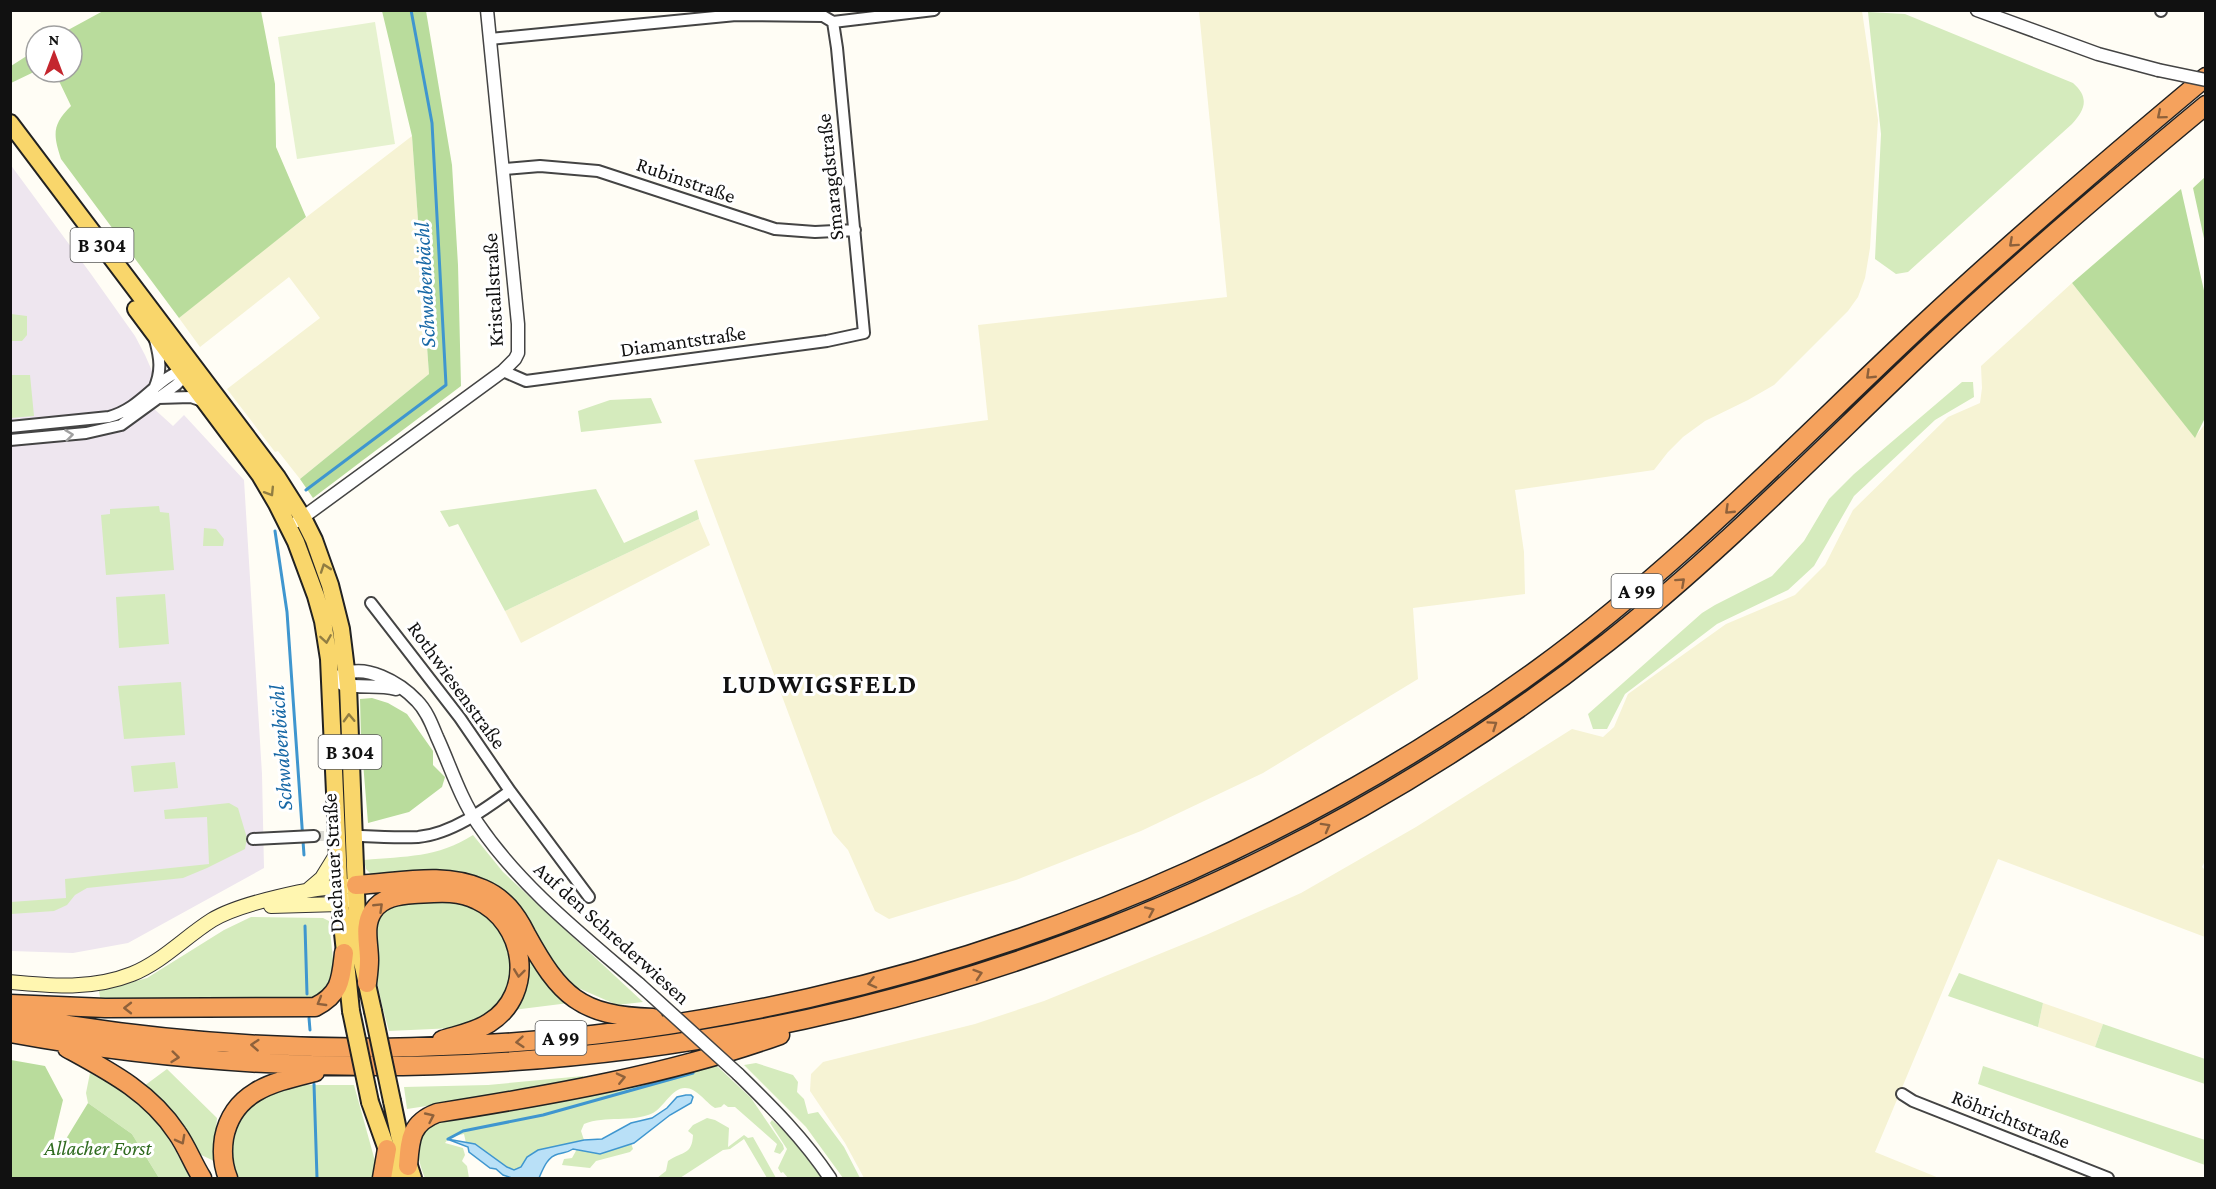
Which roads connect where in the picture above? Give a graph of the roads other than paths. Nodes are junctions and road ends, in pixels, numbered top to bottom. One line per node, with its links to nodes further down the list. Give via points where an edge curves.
1 (487, 10): 6 (street, Kristallstraße)
2 (934, 10): 5 (street)
3 (1977, 10): 7 (street, bridge, via 2098,54)
4 (736, 13): 5 (street, via 823,16); 6 (street)
5 (833, 22): 12 (street, Smaragdstraße)
6 (490, 39): 11 (street, Kristallstraße)
7 (2205, 79): 42 (highway, A 99, one-way to 42, via 1924,323 1670,564 1539,669 1421,747 1277,829 1099,910 897,977)
8 (2205, 105): 40 (highway, A 99, one-way to 8, via 1013,962 1185,896 1322,829 1490,727 1563,676 1673,589 1991,290)
9 (10, 123): 16 (main road, Dachauer Straße / B 304)
10 (10, 140): 14 (main road, Dachauer Straße / B 304)
11 (504, 169): 12 (street, Rubinstraße, via 540,166 598,171 775,229); 15 (street, Kristallstraße, via 519,344 515,359)
12 (855, 230): 13 (street, Smaragdstraße)
13 (865, 328): 15 (street, Diamantstraße, via 864,333 854,337 526,381)
14 (154, 333): 16 (main road, Dachauer Straße / B 304); 17 (street, via 160,361)
15 (503, 370): 21 (street, Kristallstraße)
16 (187, 371): 17 (street); 18 (main road, Dachauer Straße / B 304); 21 (main road, Dachauer Straße / B 304, via 277,477)
17 (156, 394): 18 (street); 19 (street, via 115,416); 20 (street, one-way to 17, via 121,425)
18 (205, 402): 21 (main road, Dachauer Straße / B 304, one-way to 21)
19 (11, 428)
20 (10, 440)
21 (296, 522): 23 (main road, Dachauer Straße / B 304, one-way to 21, via 330,585 317,548); 24 (main road, Dachauer Straße / B 304, one-way to 24, via 323,621)
22 (371, 603): 25 (street, Rothwiesenstraße, via 460,718)
23 (348, 679): 24 (street, Auf den Schrederwiesen); 26 (street, Auf den Schrederwiesen, via 403,690 417,700); 31 (main road, Dachauer Straße / B 304, one-way to 23)
24 (331, 681): 30 (main road, Dachauer Straße / B 304)
25 (510, 791): 26 (street); 33 (street, Rothwiesenstraße)
26 (473, 816): 28 (street, via 420,837); 53 (street, Auf den Schrederwiesen, bridge, via 521,877 782,1116)
27 (314, 836): 29 (street)
28 (361, 836)
29 (253, 839)
30 (338, 852): 31 (main road, Dachauer Straße / B 304); 32 (main road, via 322,878)
31 (351, 887): 32 (main road); 34 (main road, Dachauer Straße / B 304); 38 (main road, Dachauer Straße / B 304); 42 (highway, via 436,879 484,889 507,904 551,976 577,1001 617,1016)
32 (304, 892): 35 (main road)
33 (589, 897)
34 (340, 904): 35 (main road); 36 (main road, Dachauer Straße / B 304)
35 (245, 907): 37 (main road, via 214,919 147,966 119,978 78,986)
36 (344, 952): 39 (highway, one-way to 39, via 342,976 335,993 315,1007 105,1008); 48 (main road, Dachauer Straße / B 304, bridge, via 351,1011 370,1102)
37 (10, 982)
38 (367, 983): 45 (highway, one-way to 45, via 369,920 388,899 429,893 459,894 488,905 507,923 519,948 520,969 515,991 504,1010 478,1029); 49 (main road, Dachauer Straße / B 304, bridge)
39 (10, 1004)
40 (841, 1012): 46 (highway, A 99, via 727,1036 615,1053 468,1066); 49 (highway, one-way to 40, via 412,1137 426,1117 674,1066 741,1049)
41 (10, 1014): 45 (highway, A 99, one-way to 41, via 265,1046 185,1040)
42 (703, 1020): 45 (highway, A 99, one-way to 45, via 555,1039)
43 (10, 1034): 44 (highway, A 99)
44 (55, 1041): 46 (highway, A 99, one-way to 46, via 216,1061); 50 (highway, one-way to 50, via 123,1079 162,1112 179,1134)
45 (418, 1047)
46 (332, 1067): 51 (highway, via 255,1091 235,1109 222,1149)
47 (1902, 1094): 54 (street, Röhrichtstraße)
48 (387, 1149): 49 (main road, Dachauer Straße / B 304); 52 (highway)
49 (406, 1174)
50 (202, 1179)
51 (228, 1179)
52 (382, 1179)
53 (830, 1179)
54 (2108, 1179)

